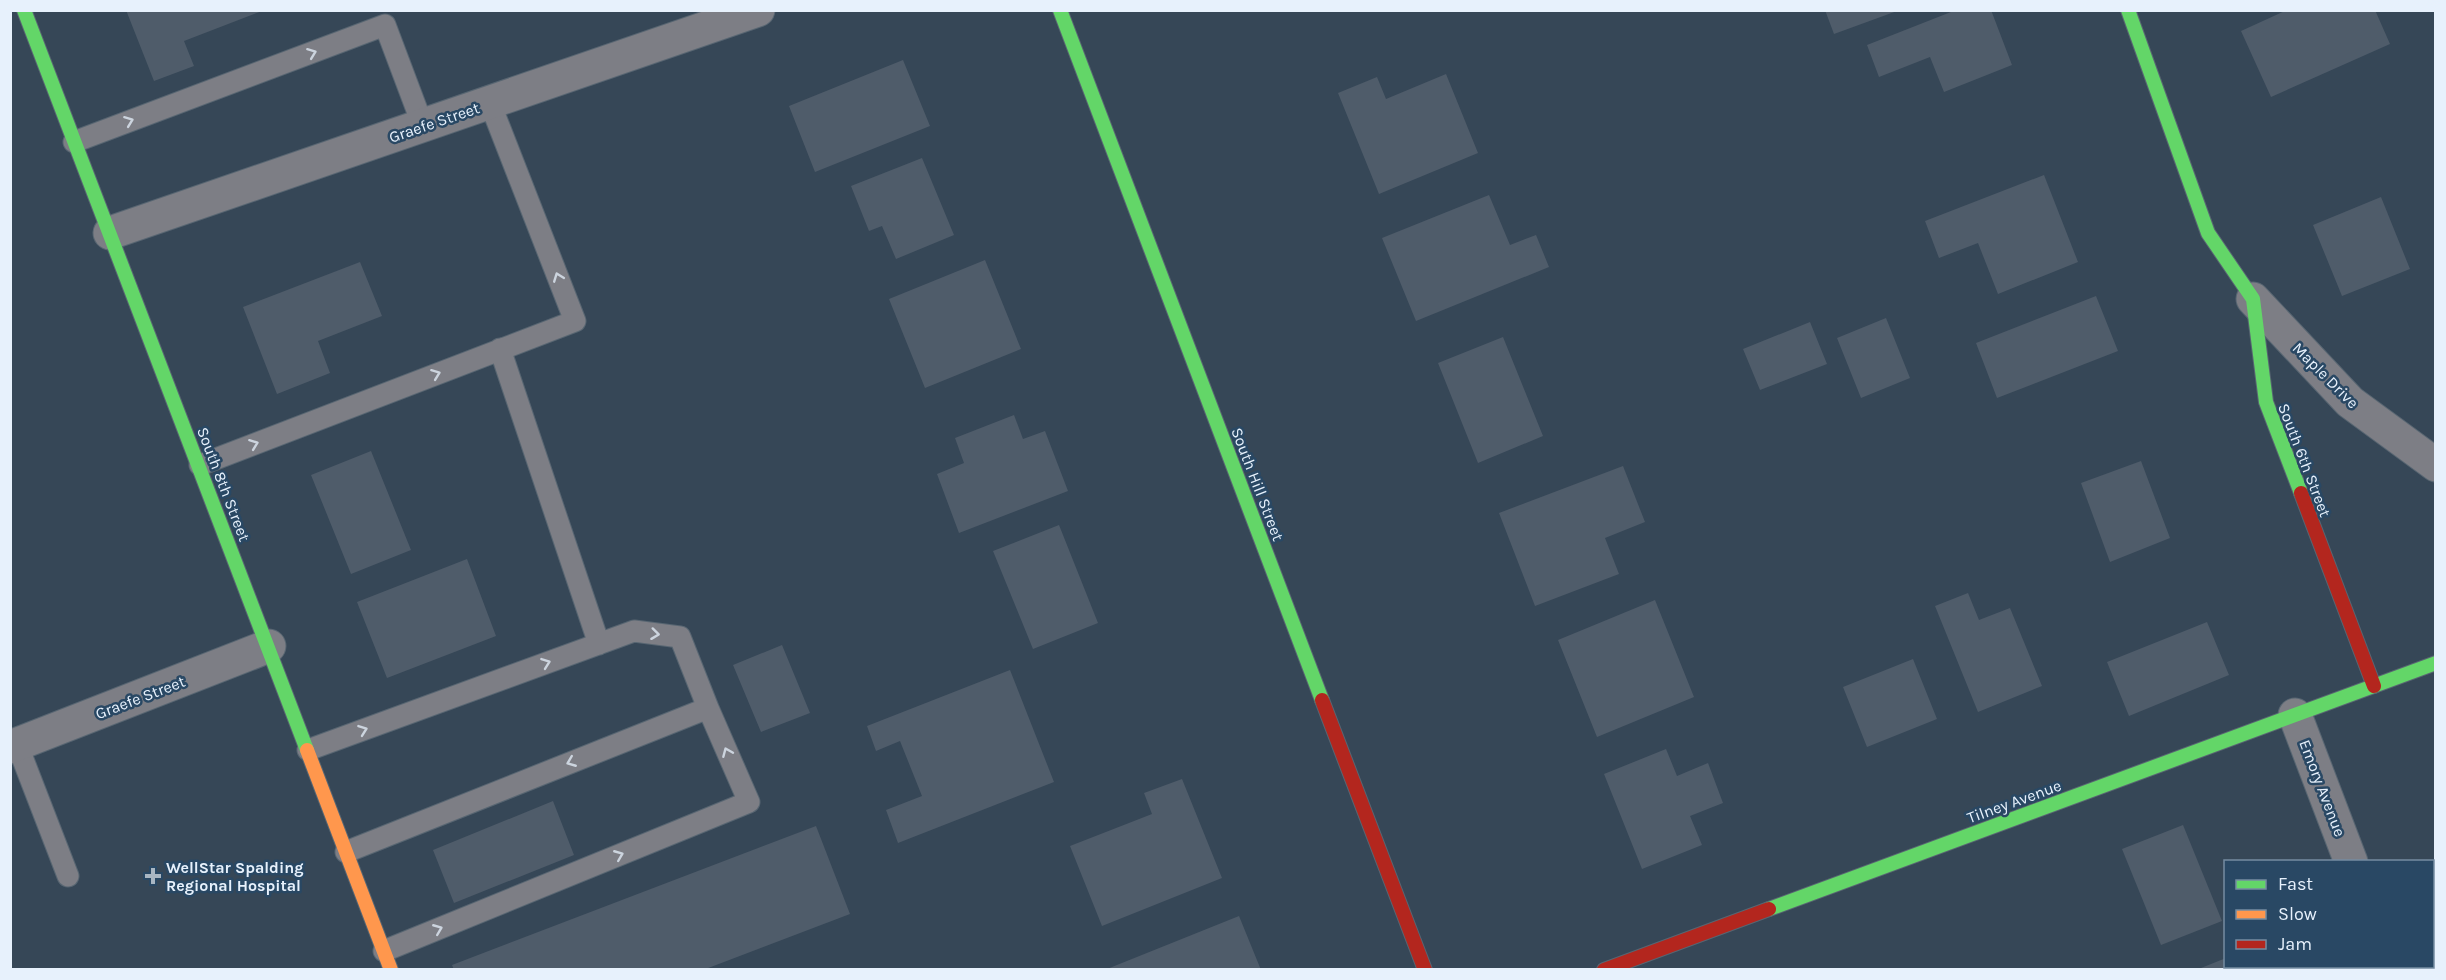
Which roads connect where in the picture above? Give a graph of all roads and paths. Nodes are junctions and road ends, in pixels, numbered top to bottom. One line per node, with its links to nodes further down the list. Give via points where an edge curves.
1 (24, 10): 7 (street, South 8th Street)
2 (758, 10): 5 (street, Graefe Street)
3 (1060, 10): 25 (street, South Hill Street)
4 (2128, 10): 9 (street, South 6th Street, via 2208,232)
5 (490, 103): 6 (street, Graefe Street); 10 (lane, one-way to 5, via 575,321)
6 (423, 126): 7 (lane, one-way to 6, via 385,26); 8 (street, Graefe Street)
7 (74, 142): 8 (street, South 8th Street)
8 (110, 233): 11 (street, South 8th Street)
9 (2253, 299): 12 (street, Maple Drive, via 2350,402); 16 (street, South 6th Street, via 2266,402)
10 (500, 349): 11 (lane, one-way to 10); 13 (lane)
11 (200, 465): 14 (street, South 8th Street)
12 (2436, 465)
13 (599, 644): 17 (lane, one-way to 17, via 634,631 680,637); 20 (lane, one-way to 13)
14 (269, 646): 19 (street, Graefe Street); 20 (street, South 8th Street)
15 (2436, 663): 16 (street, Tilney Avenue)
16 (2374, 686): 18 (street, Tilney Avenue)
17 (708, 708): 21 (lane, one-way to 21); 24 (lane, one-way to 17, via 749,802)
18 (2295, 715): 22 (street, Emory Avenue); 26 (street, Tilney Avenue)
19 (14, 746): 23 (lane)
20 (308, 750): 21 (street, South 8th Street)
21 (346, 852): 24 (street, South 8th Street)
22 (2351, 860)
23 (68, 876)
24 (387, 960)
25 (1425, 969)
26 (1604, 969)

